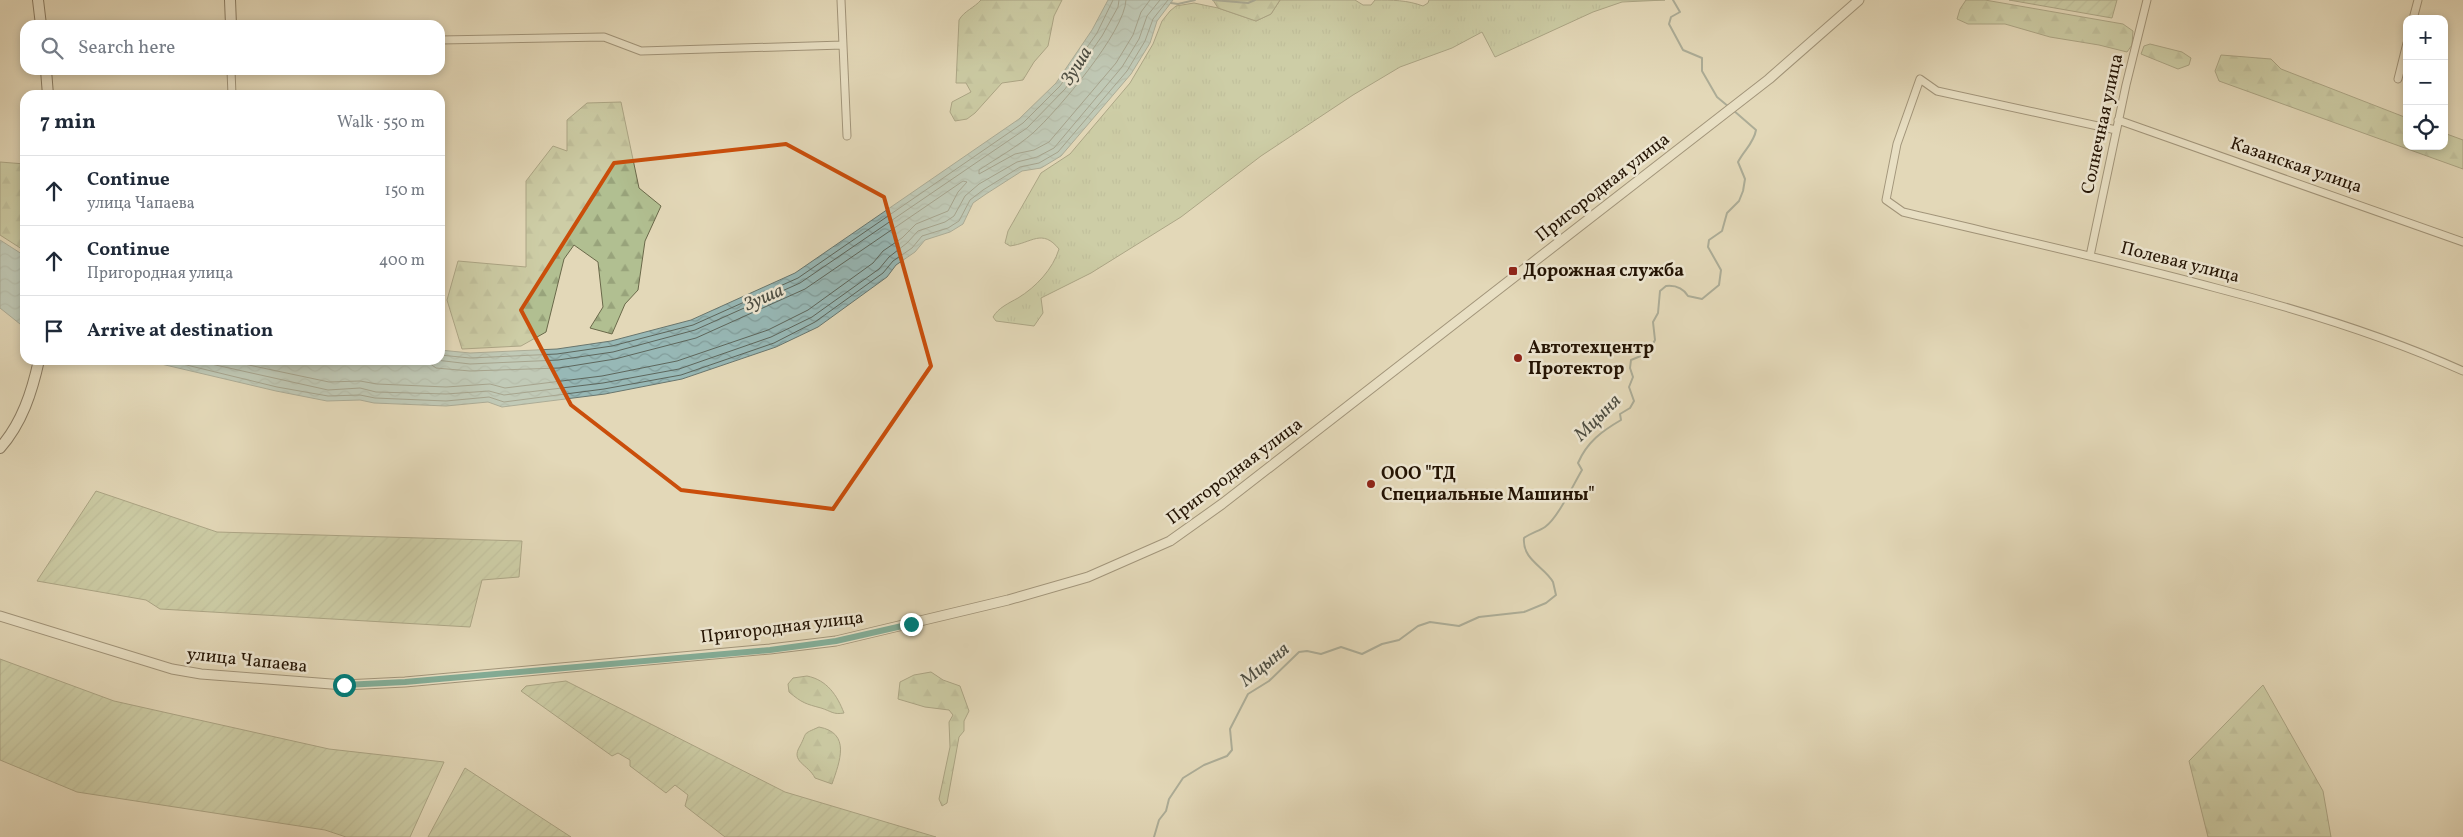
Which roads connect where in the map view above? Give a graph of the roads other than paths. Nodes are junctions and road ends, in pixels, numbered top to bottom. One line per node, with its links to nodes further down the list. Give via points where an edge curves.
1 (38, 0): 8 (main road)
2 (230, 0): 9 (main road)
3 (842, 0): 11 (street)
4 (1858, 0): 27 (street, Пригородная улица, via 1802,52 1724,114 1170,541 1088,577 1008,600 836,641 770,650)
5 (2147, 0): 18 (street, Солнечная улица)
6 (2418, 0): 7 (street)
7 (2414, 15)
8 (40, 20)
9 (231, 20)
10 (445, 40): 11 (street, via 604,37 641,51)
11 (844, 45): 20 (street)
12 (2403, 59): 15 (street)
13 (46, 75): 16 (main road)
14 (231, 75): 17 (street)
15 (2398, 79)
16 (48, 90)
17 (232, 90)
18 (2118, 120): 19 (street, Солнечная улица); 21 (street, Казанская улица)
19 (2116, 130): 22 (street, Солнечная улица); 22 (street, Полевая улица, via 1938,91 1920,79 1897,144 1886,200 1903,212)
20 (847, 136)
21 (2463, 242)
22 (2090, 256): 24 (street, Полевая улица, via 2301,310 2368,332)
23 (38, 365): 25 (main road, via 17,425)
24 (2463, 371)
25 (0, 448)
26 (0, 616): 27 (street, улица Чапаева, via 172,669 201,674 344,685)
27 (499, 673)

